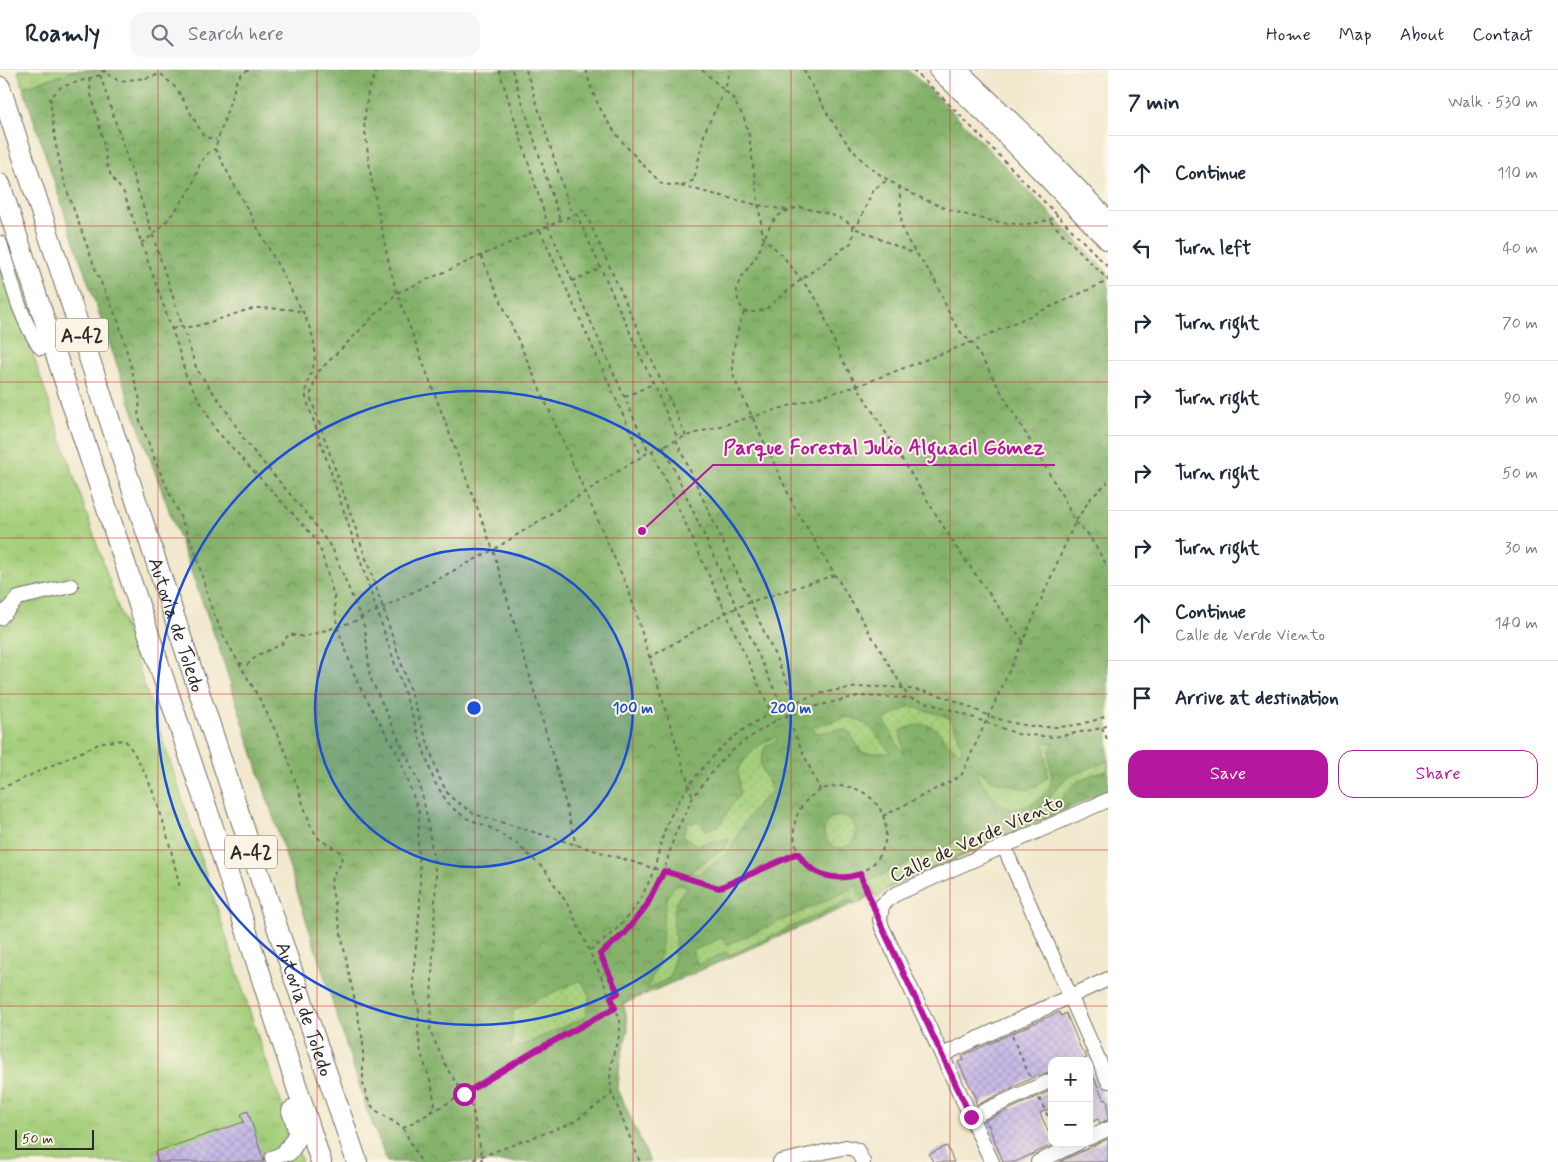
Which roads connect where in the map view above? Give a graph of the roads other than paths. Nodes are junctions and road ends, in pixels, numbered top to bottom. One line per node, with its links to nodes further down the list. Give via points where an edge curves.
1 (938, 70): 8 (main road, via 987,116)
2 (958, 70): 5 (main road)
3 (0, 87): 31 (highway, Autovía de Toledo / A-42)
4 (0, 184): 12 (highway, Autovía de Toledo / A-42)
5 (1108, 220)
6 (0, 227): 11 (highway)
7 (0, 244): 10 (street)
8 (1107, 248)
9 (0, 272): 10 (street, via 7,275)
10 (13, 284): 11 (street, via 32,336)
11 (41, 348): 12 (highway, via 55,389)
12 (80, 428): 17 (highway, Autovía de Toledo / A-42)
13 (71, 586): 14 (street, via 18,598)
14 (0, 618)
15 (1108, 800): 16 (street, Calle de Verde Viento)
16 (1004, 847): 19 (street); 20 (street, Calle de Verde Viento, via 894,896 882,905 880,920)
17 (249, 940): 29 (highway, via 251,985 298,1128 298,1138 280,1154 302,1153); 30 (highway, Autovía de Toledo / A-42)
18 (1108, 979): 19 (street)
19 (1070, 996): 20 (street); 21 (street)
20 (942, 1055): 24 (street)
21 (1094, 1060): 22 (street)
22 (1108, 1080)
23 (1048, 1082): 24 (street)
24 (971, 1117): 33 (street)
25 (1108, 1129): 26 (street)
26 (1093, 1136)
27 (1070, 1147): 34 (street)
28 (860, 1161): 32 (street, via 857,1150 846,1147)
29 (310, 1162)
30 (321, 1162)
31 (357, 1162)
32 (780, 1162)
33 (992, 1162)
34 (1038, 1162)

